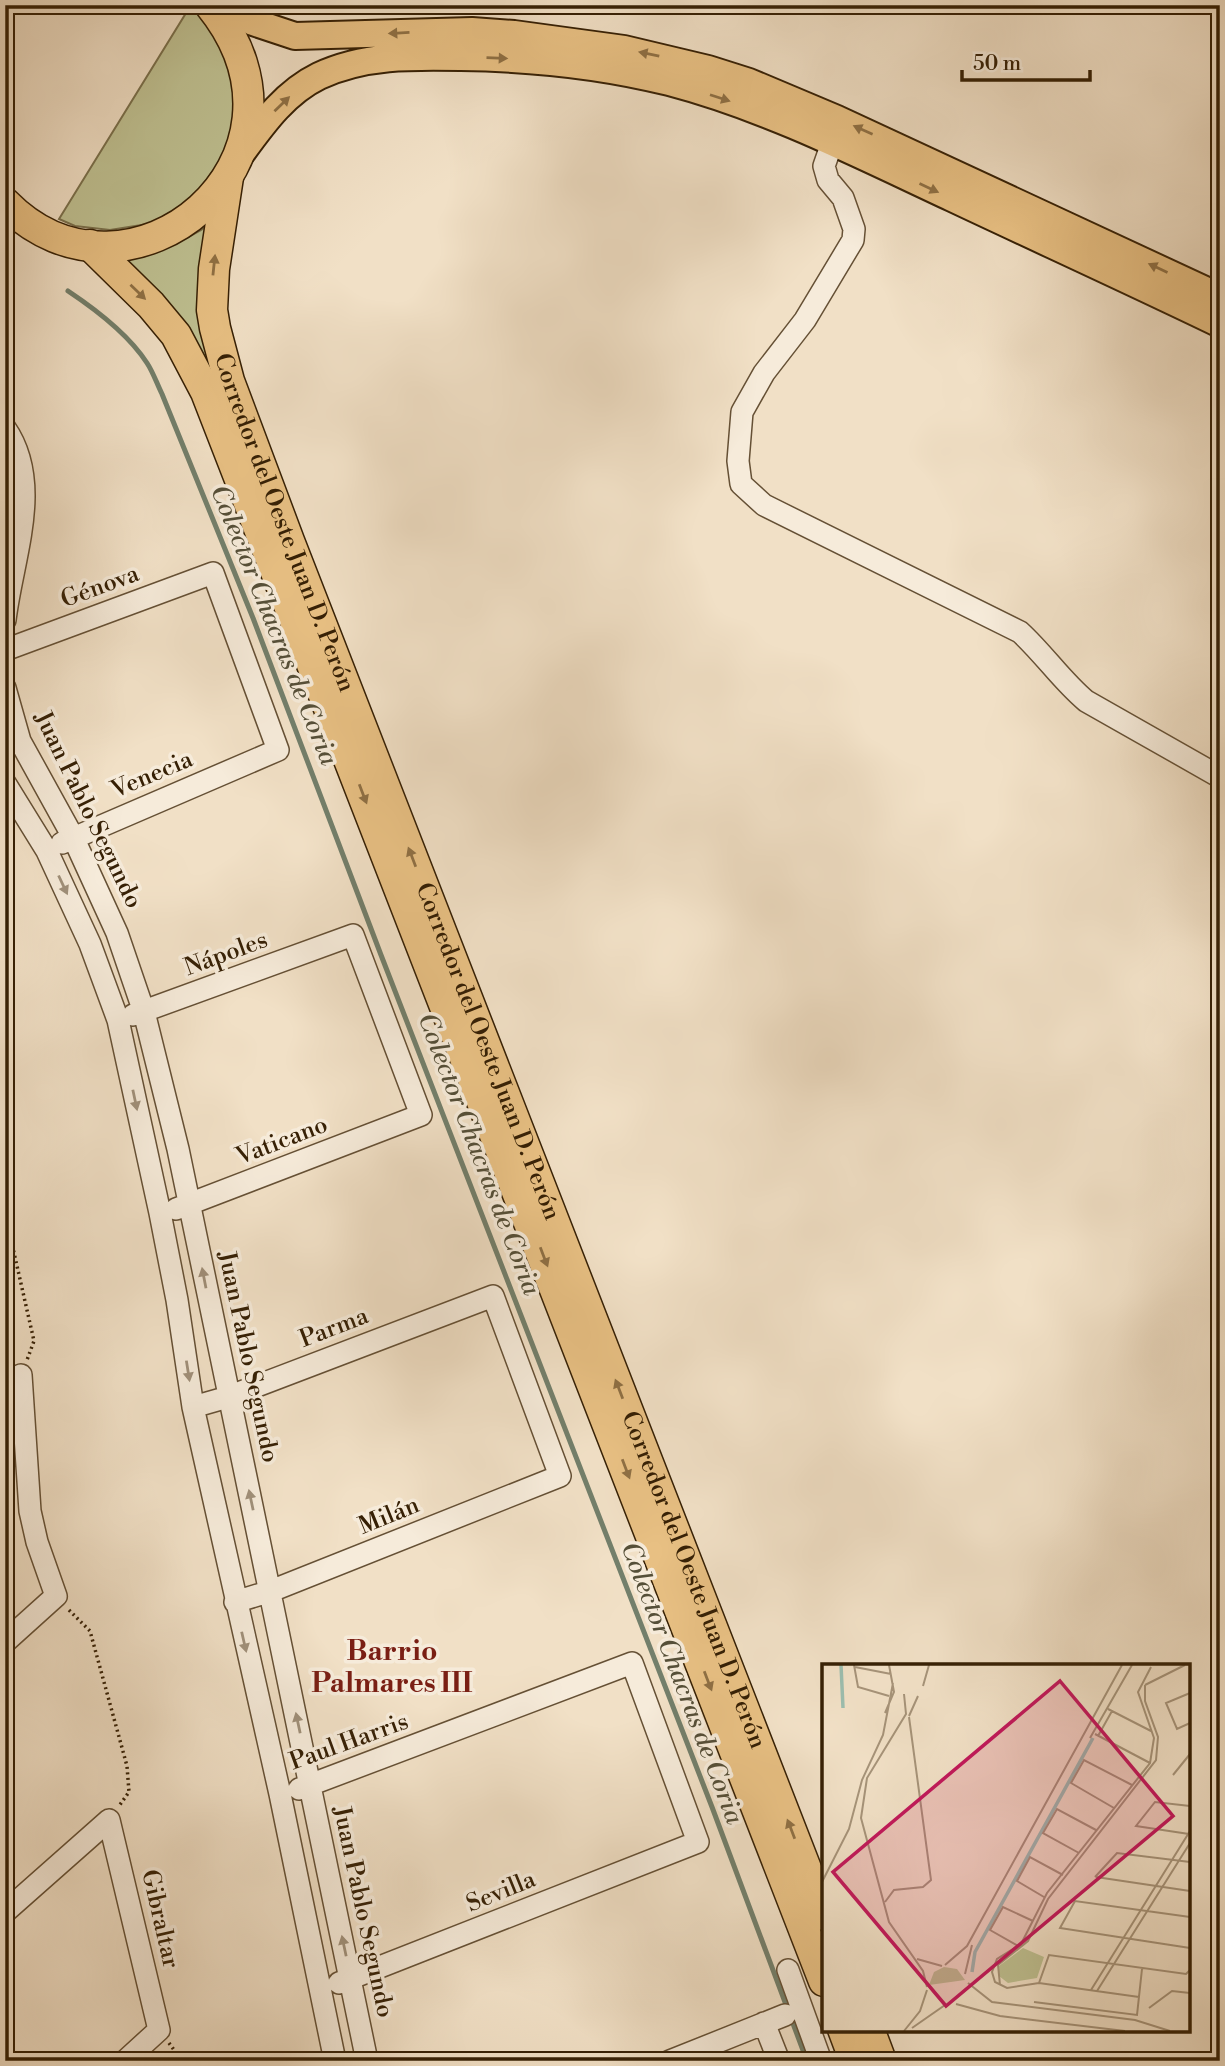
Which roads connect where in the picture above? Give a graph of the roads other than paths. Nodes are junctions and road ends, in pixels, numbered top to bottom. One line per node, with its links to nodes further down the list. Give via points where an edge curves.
1 (211, 5): 4 (highway, Corredor del Oeste Juan D. Perón, via 237,45 248,81 248,119)
2 (221, 5): 8 (main road, one-way to 2, via 838,118 708,69 624,49 514,34 295,36)
3 (832, 142): 4 (main road, one-way to 3, via 269,116 316,77 362,61 407,57 499,58 613,70 719,97); 9 (main road, one-way to 9); 15 (street, via 824,166 828,180 843,198 854,229 853,240 742,412 741,484 764,505 1020,632 1086,701)
4 (233, 167): 7 (highway, via 202,209 169,231 130,244); 34 (highway, Corredor del Oeste Juan D. Perón, one-way to 4, via 229,381 212,310 217,243)
5 (5, 203): 6 (highway)
6 (17, 222): 7 (highway)
7 (89, 245): 37 (highway, Corredor del Oeste Juan D. Perón, one-way to 37, via 176,335 206,393)
8 (1220, 298)
9 (1220, 324)
10 (5, 428): 11 (street, via 17,452 23,483 22,530)
11 (5, 620)
12 (5, 650): 14 (street, Génova, via 213,573)
13 (5, 688): 17 (street, Juan Pablo Segundo, via 20,741)
14 (278, 750): 17 (street, Venecia)
15 (1220, 777)
16 (5, 783): 18 (street)
17 (73, 837): 18 (street, Venecia); 19 (street, Juan Pablo Segundo, via 117,933)
18 (47, 851): 20 (street, one-way to 20, via 90,944)
19 (144, 1012): 20 (street, Nápoles); 21 (street, Nápoles, via 353,935); 22 (street, Juan Pablo Segundo)
20 (118, 1020): 23 (street, one-way to 23)
21 (421, 1115): 22 (street, Vaticano)
22 (190, 1205): 23 (street, Vaticano); 25 (street, Juan Pablo Segundo, one-way to 22)
23 (160, 1213): 26 (street, one-way to 26)
24 (13, 1379): 30 (street, via 30,1511 56,1596)
25 (228, 1396): 26 (street, Parma); 27 (street, Parma, via 493,1296); 28 (street, Juan Pablo Segundo, one-way to 25)
26 (193, 1407): 29 (street)
27 (560, 1476): 28 (street, Milán)
28 (271, 1591): 29 (street, Milán); 31 (street, Juan Pablo Segundo, one-way to 28)
29 (235, 1602): 32 (street, one-way to 32)
30 (5, 1642)
31 (311, 1786): 32 (street, Paul Harris); 33 (street, Paul Harris, via 632,1663); 38 (street, Juan Pablo Segundo, one-way to 31)
32 (280, 1794): 39 (street)
33 (698, 1842): 38 (street, Sevilla)
34 (822, 1910)
35 (5, 1912): 44 (street, Gibraltar, via 109,1820 159,2030)
36 (788, 1970): 49 (street)
37 (822, 1975)
38 (351, 1980): 39 (street, Sevilla); 46 (street, Juan Pablo Segundo)
39 (321, 1987): 45 (street)
40 (785, 2015): 41 (street)
41 (764, 2024): 47 (street); 48 (street)
42 (844, 2031): 50 (highway)
43 (870, 2031): 51 (highway)
44 (125, 2061)
45 (335, 2061)
46 (367, 2061)
47 (670, 2061)
48 (779, 2061)
49 (821, 2061)
50 (855, 2061)
51 (881, 2061)

